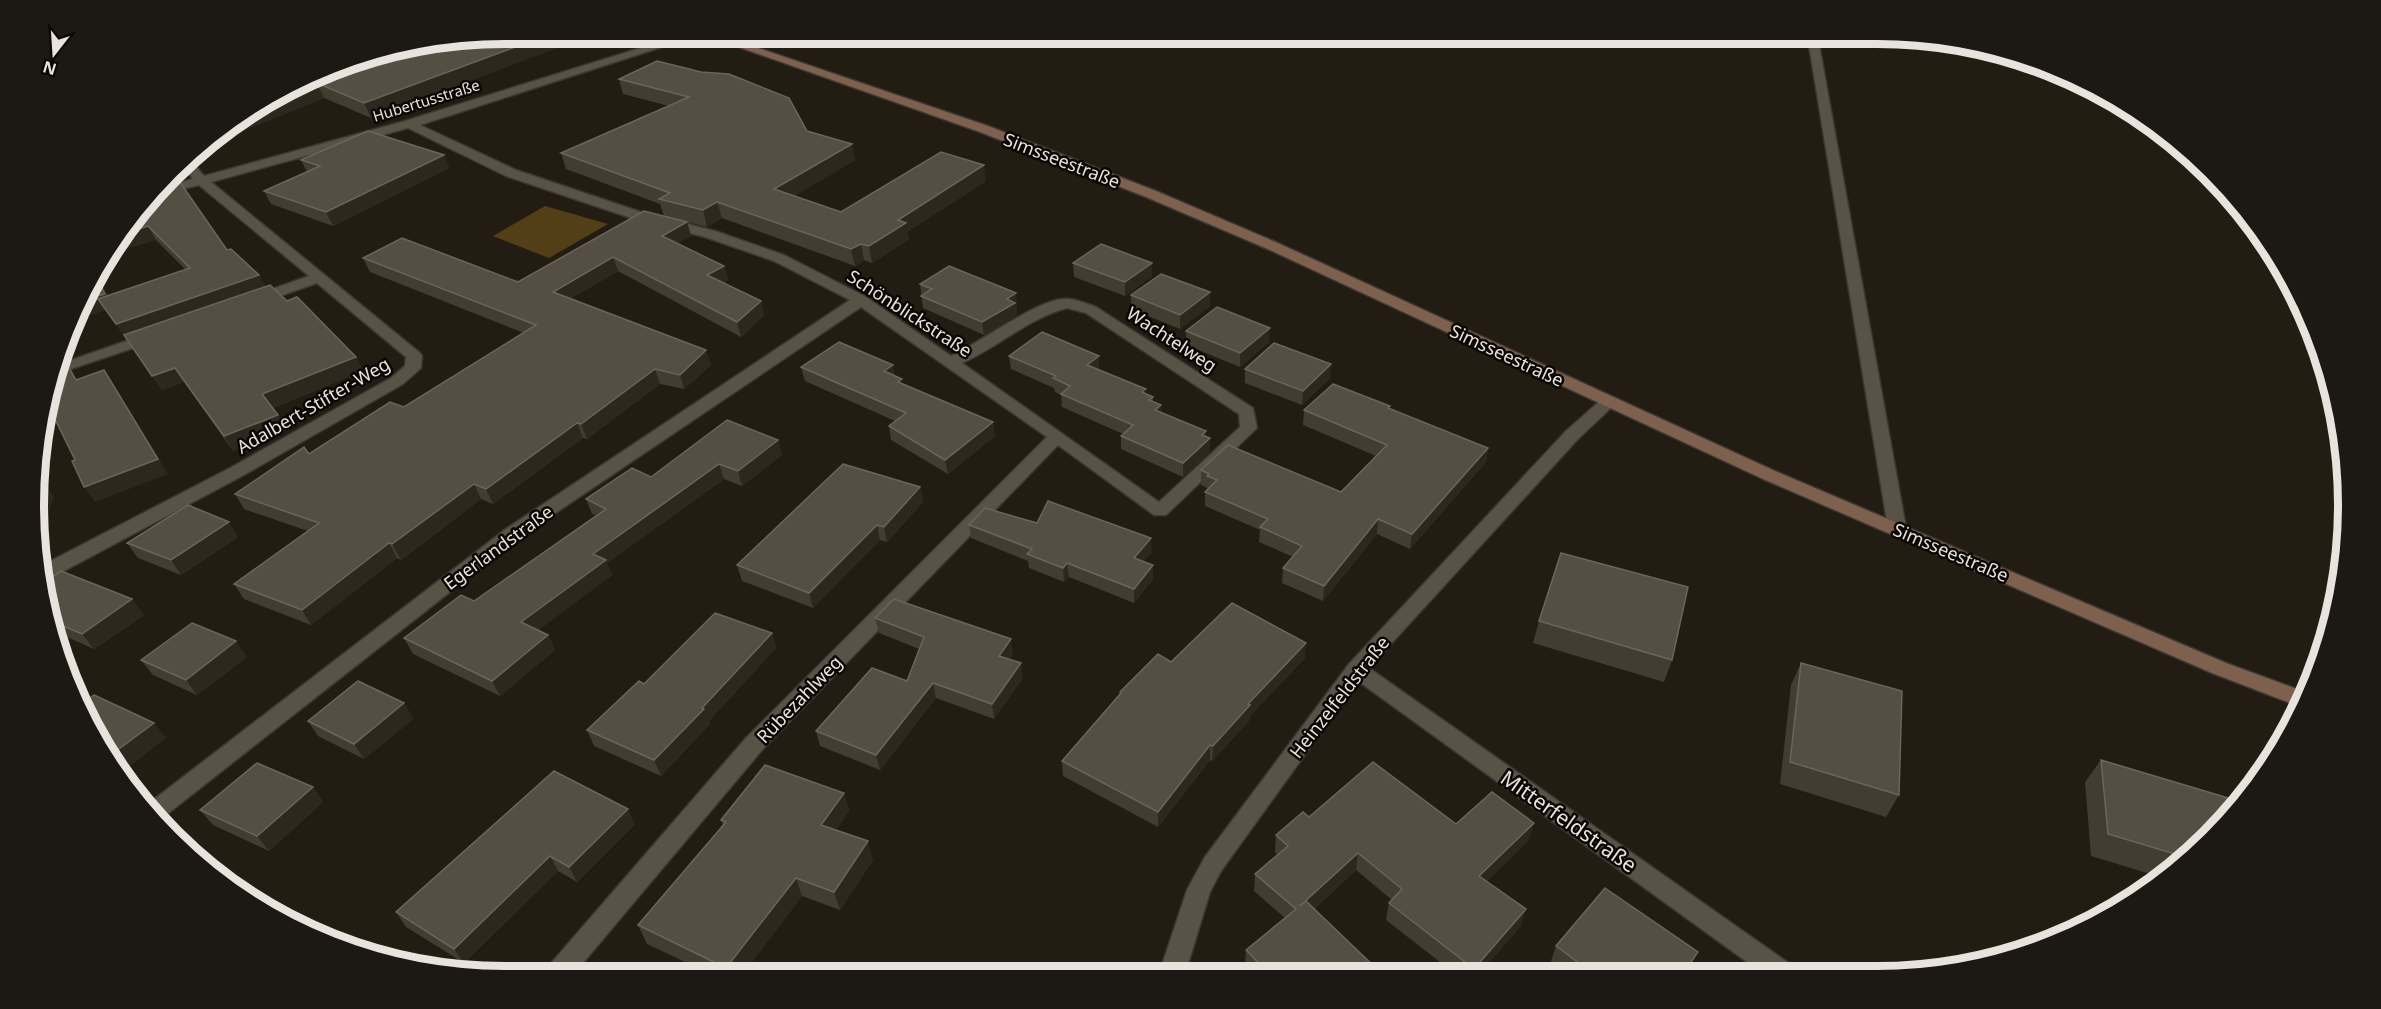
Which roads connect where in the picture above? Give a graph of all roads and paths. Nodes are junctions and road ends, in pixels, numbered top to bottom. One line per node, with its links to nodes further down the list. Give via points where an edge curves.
1 (667, 44): 4 (street, Hubertusstraße)
2 (734, 44): 14 (main road, Simsseestraße, via 984,129 1151,194)
3 (1814, 44): 17 (street)
4 (410, 124): 6 (street, Hubertusstraße); 9 (street, Schönblickstraße, via 511,173 779,258)
5 (191, 168): 6 (street, Adalbert-Stifter-Weg)
6 (201, 180): 7 (street, Hubertusstraße); 8 (street, Adalbert-Stifter-Weg)
7 (169, 189)
8 (318, 278): 10 (street); 18 (street, Adalbert-Stifter-Weg, via 414,356 413,368 236,472)
9 (861, 300): 12 (street, Schönblickstraße); 21 (street, Egerlandstraße, via 513,533)
10 (239, 306)
11 (171, 330): 13 (street)
12 (950, 362): 15 (street, Schönblickstraße); 16 (street, Wachtelweg, via 1042,310 1067,303 1090,310 1247,412 1249,428)
13 (64, 368)
14 (1608, 402): 17 (main road, Simsseestraße); 19 (street, Heinzelfeldstraße, via 1564,444)
15 (1057, 436): 16 (street, Schönblickstraße); 22 (street, Rübezahlweg, via 754,744)
16 (1160, 511)
17 (1896, 528): 20 (main road, Simsseestraße, via 2219,668)
18 (48, 571)
19 (1356, 669): 23 (street, Heinzelfeldstraße, via 1213,864 1198,890); 24 (street, Mitterfeldstraße)
20 (2295, 696)
21 (158, 808)
22 (565, 966)
23 (1174, 966)
24 (1773, 966)

